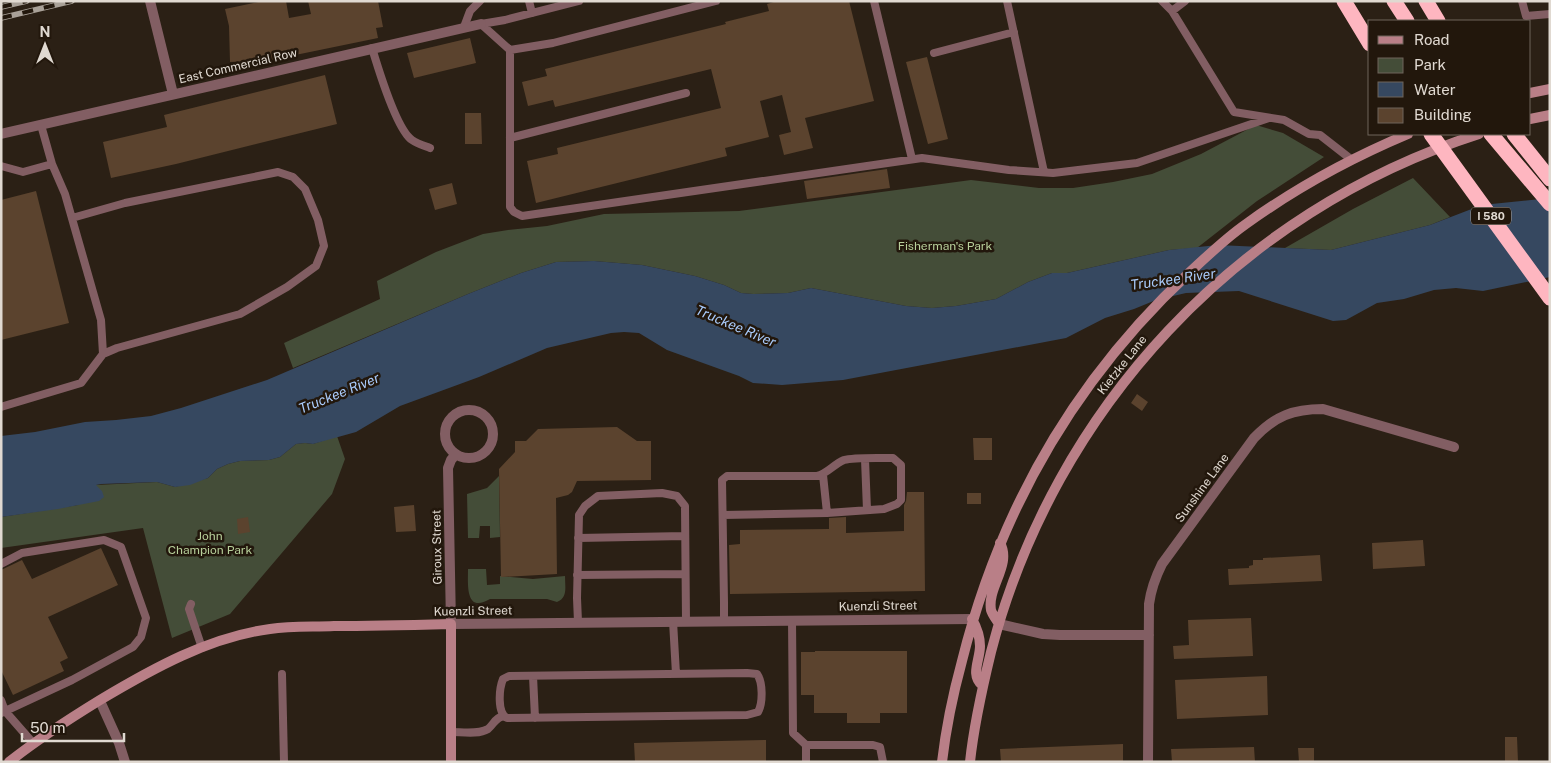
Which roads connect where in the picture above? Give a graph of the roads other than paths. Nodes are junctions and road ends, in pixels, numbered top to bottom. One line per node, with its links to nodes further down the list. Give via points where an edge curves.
1 (150, 1): 29 (street)
2 (480, 1): 20 (lane, via 470,11)
3 (529, 1): 15 (lane)
4 (579, 1): 15 (lane)
5 (716, 1): 24 (lane, via 553,43)
6 (874, 1): 42 (lane)
7 (1007, 1): 21 (lane)
8 (1162, 1): 14 (lane)
9 (1186, 1): 14 (lane)
10 (1344, 1): 22 (highway)
11 (1394, 1): 17 (highway)
12 (1426, 1): 18 (highway)
13 (1522, 1): 16 (lane, via 1526,16)
14 (1172, 12): 31 (lane, via 1234,112)
15 (532, 13): 19 (lane)
16 (1550, 14)
17 (1406, 20)
18 (1437, 20)
19 (481, 24): 20 (street, East Commercial Row); 24 (lane)
20 (464, 28): 23 (street, East Commercial Row)
21 (1014, 32): 25 (lane); 46 (lane)
22 (1368, 41)
23 (372, 48): 29 (street, East Commercial Row); 41 (lane, via 402,126 411,140)
24 (510, 50): 40 (lane)
25 (934, 54)
26 (1550, 89): 28 (main road)
27 (686, 93): 40 (lane)
28 (1531, 93)
29 (172, 94): 33 (street, East Commercial Row)
30 (1550, 115): 32 (main road)
31 (1269, 118): 43 (lane, via 1284,120 1309,134 1320,135); 46 (lane, via 1138,163)
32 (1531, 119)
33 (41, 125): 34 (street, East Commercial Row); 44 (lane)
34 (1, 134)
35 (1406, 135): 43 (main road, Kietzke Lane)
36 (1432, 135): 50 (highway, I 580, bridge)
37 (1476, 135): 74 (main road, Kietzke Lane, via 1438,147 1375,177 1287,228 1200,298 1154,345 1070,460 1035,527 1014,576)
38 (1493, 135): 48 (highway)
39 (1515, 135): 47 (highway)
40 (510, 138): 42 (lane, via 510,207 522,216)
41 (430, 148)
42 (912, 159): 46 (lane)
43 (1352, 160): 62 (main road, Kietzke Lane, via 1286,197 1245,225 1151,309 1075,405 1048,446 1013,511)
44 (52, 164): 45 (lane, via 23,172); 49 (lane)
45 (1, 166)
46 (1044, 172)
47 (1550, 179)
48 (1550, 204)
49 (72, 218): 51 (lane, via 101,320); 51 (lane, via 125,203 278,172 294,177 305,189 318,220 324,246 316,266 240,314)
50 (1550, 298)
51 (103, 354): 52 (lane, via 81,383)
52 (1, 407)
53 (1454, 447): 75 (street, Sunshine Lane, via 1323,409 1292,412 1278,418 1254,438 1162,564 1150,590)
54 (456, 454): 54 (street, via 467,458 480,456 489,448 494,437 487,418 469,410 452,418 446,428 446,438); 73 (street, Giroux Street, via 448,468)
55 (865, 459): 56 (lane, via 846,459); 57 (lane); 57 (lane, via 893,458 901,465 902,500 884,509)
56 (823, 475): 58 (lane); 59 (lane, via 728,476 722,480)
57 (867, 510): 58 (lane)
58 (827, 513): 59 (lane)
59 (723, 515): 71 (lane)
60 (685, 536): 61 (lane); 61 (lane, via 684,506 677,496 662,493 598,496 579,515); 64 (lane)
61 (578, 538): 65 (lane)
62 (1000, 543): 67 (main road, Kietzke Lane); 74 (main road, via 1003,560 991,596 991,611)
63 (1, 564): 83 (lane, via 22,554 104,540 121,547 146,618 141,637 133,647)
64 (685, 574): 65 (lane); 70 (lane)
65 (577, 575): 72 (lane)
66 (191, 604): 76 (lane, via 189,609)
67 (972, 618): 68 (street, Kuenzli Street); 80 (main road, via 980,648 975,674); 95 (main road, Kietzke Lane)
68 (792, 620): 71 (street, Kuenzli Street); 88 (lane, via 793,733)
69 (673, 621): 70 (street, Kuenzli Street); 72 (street, Kuenzli Street); 78 (lane)
70 (686, 621): 71 (street, Kuenzli Street)
71 (724, 621)
72 (578, 622): 73 (street, Kuenzli Street)
73 (451, 624): 76 (main road, Kuenzli Street, via 271,629 228,638); 86 (main road, Giroux Street)
74 (999, 624): 75 (street, via 1060,636); 80 (main road, Kietzke Lane)
75 (1149, 634): 97 (street, Sunshine Lane)
76 (202, 648): 82 (main road, Kuenzli Street, via 133,680)
77 (282, 674): 91 (lane)
78 (676, 674): 79 (lane); 85 (lane, via 757,674 761,679 760,708 758,712 747,715)
79 (533, 676): 84 (lane, via 503,679 500,685); 85 (lane)
80 (982, 685): 96 (main road, Kietzke Lane)
81 (1, 700): 83 (lane)
82 (100, 700): 87 (main road, Kuenzli Street); 90 (street)
83 (3, 712): 87 (lane)
84 (503, 716): 85 (lane); 86 (lane, via 479,732)
85 (535, 718)
86 (451, 732): 92 (main road, Giroux Street)
87 (33, 743): 89 (main road, Kuenzli Street)
88 (806, 745): 93 (lane); 94 (lane, via 880,747)
89 (10, 762)
90 (125, 762)
91 (284, 762)
92 (451, 762)
93 (806, 762)
94 (883, 762)
95 (942, 762)
96 (970, 762)
97 (1148, 762)

